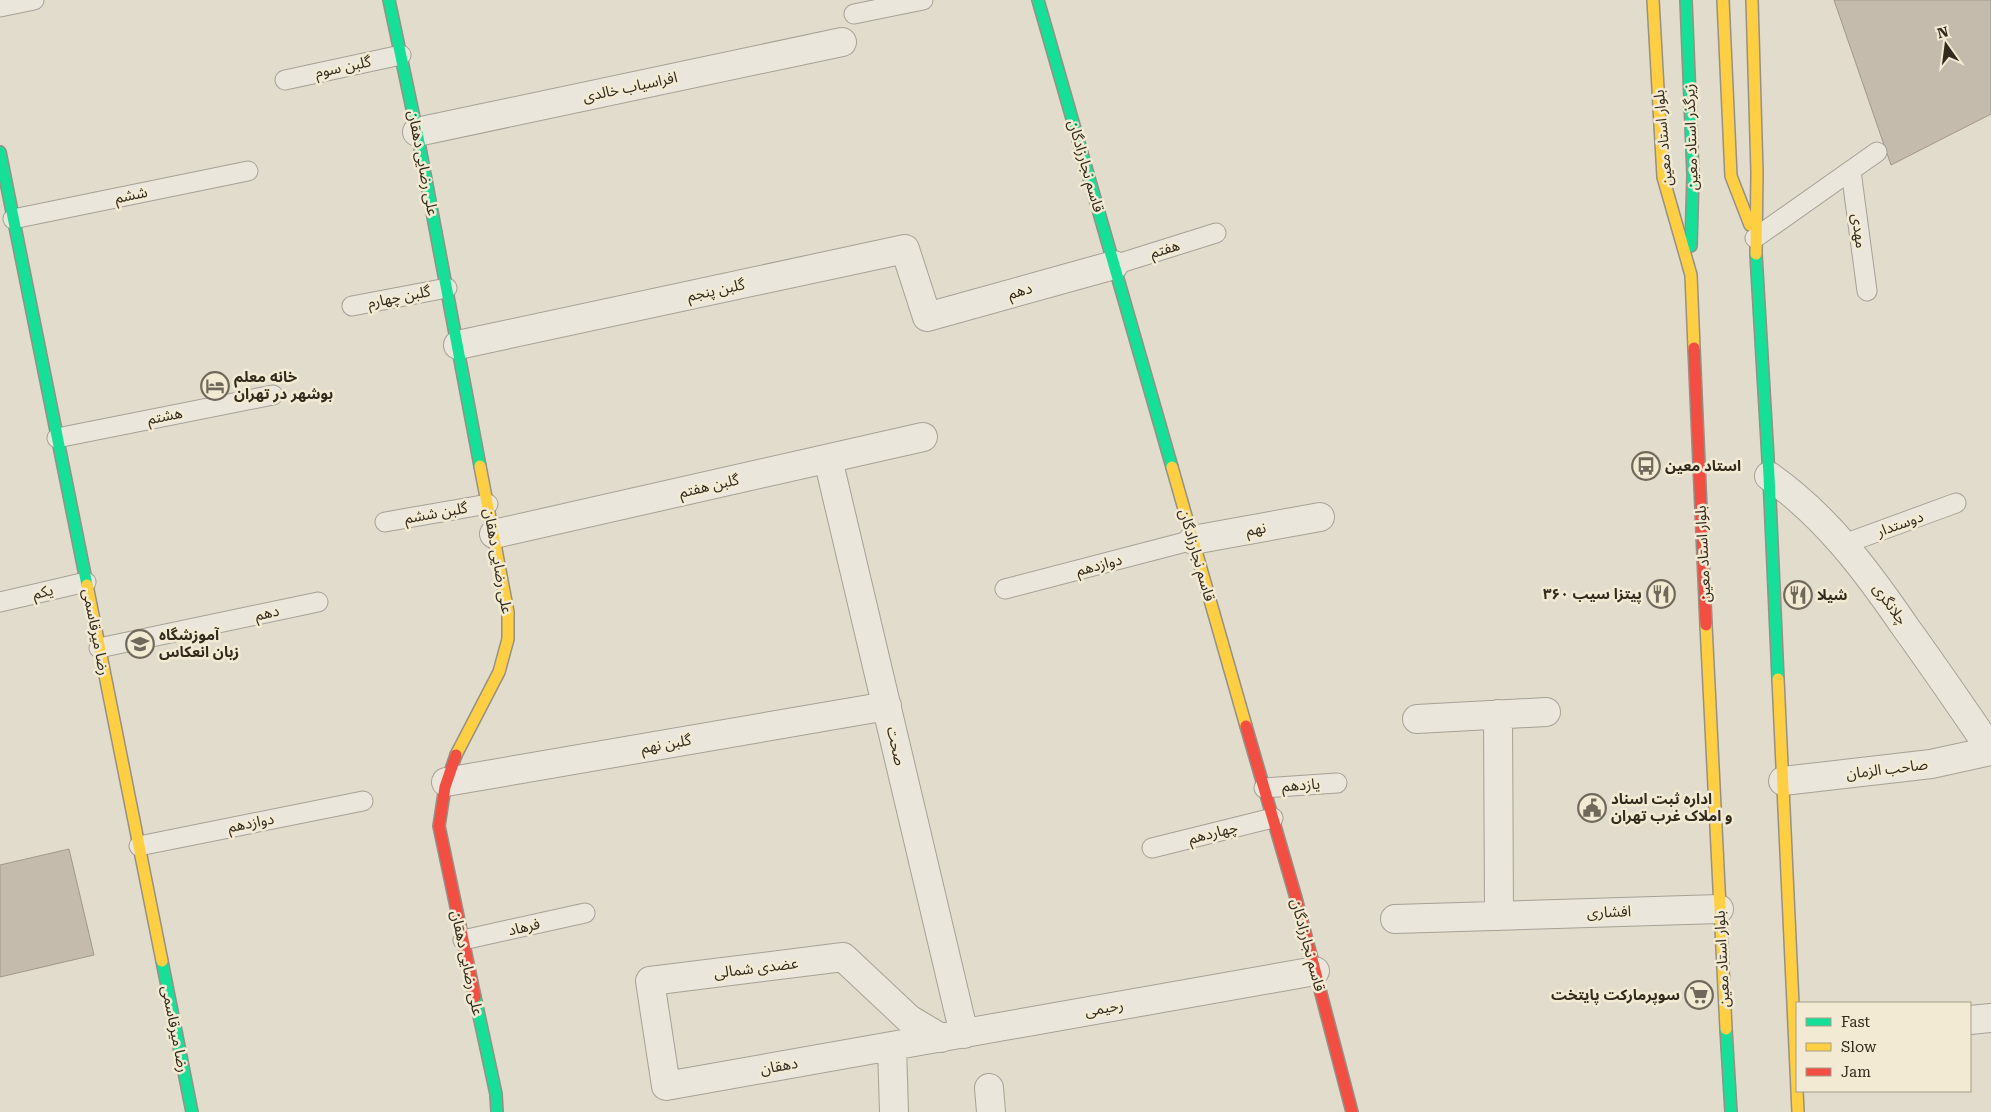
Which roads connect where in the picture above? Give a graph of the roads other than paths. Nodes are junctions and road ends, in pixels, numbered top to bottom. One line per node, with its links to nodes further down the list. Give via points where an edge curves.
1 (34, 0): 9 (lane)
2 (389, 0): 12 (street, علی رضایی دهقان)
3 (923, 0): 10 (lane)
4 (1038, 0): 22 (street, قاسم نجارزادگان)
5 (1653, 0): 23 (street, بلوار استاد معین, via 1663,177)
6 (1686, 0): 23 (street, زیرگذر استاد معین, via 1693,176)
7 (1722, 0): 21 (street, via 1731,176)
8 (1752, 0): 21 (street, via 1757,172)
9 (0, 7)
10 (854, 14)
11 (842, 42): 14 (street, افراسیاب خالدی)
12 (400, 55): 13 (lane, گلبن سوم); 14 (street, علی رضایی دهقان)
13 (285, 80)
14 (417, 132): 24 (street, علی رضایی دهقان)
15 (0, 152): 19 (street, رضا میرقاسمی)
16 (1877, 152): 18 (lane)
17 (248, 171): 19 (lane, ششم)
18 (1851, 171): 21 (lane); 25 (lane, مهدی)
19 (14, 219): 31 (street, رضا میرقاسمی)
20 (1216, 233): 22 (lane, هفتم)
21 (1755, 238): 33 (street)
22 (1114, 265): 27 (street, دهم); 39 (street, قاسم نجارزادگان)
23 (1691, 275): 59 (street, بلوار استاد معین)
24 (447, 288): 26 (lane, گلبن چهارم); 28 (street, علی رضایی دهقان)
25 (1867, 291)
26 (352, 306)
27 (926, 318): 28 (street, گلبن پنجم, via 905,249)
28 (458, 345): 35 (street, علی رضایی دهقان)
29 (273, 395): 31 (lane, هشتم)
30 (923, 437): 32 (street, گلبن هفتم)
31 (57, 438): 41 (street, رضا میرقاسمی)
32 (828, 459): 38 (street, گلبن هفتم); 46 (street, صحت)
33 (1769, 476): 40 (street, چلانگری, via 1796,495); 51 (street)
34 (1956, 503): 40 (lane, دوستدار)
35 (488, 504): 37 (lane, گلبن ششم); 38 (street, علی رضایی دهقان)
36 (1320, 517): 39 (street, نهم)
37 (385, 522)
38 (494, 534): 52 (street, علی رضایی دهقان, via 508,612 507,642 488,697 458,751)
39 (1193, 540): 42 (lane, دوازدهم); 54 (street, قاسم نجارزادگان)
40 (1844, 544): 50 (street, چلانگری)
41 (86, 582): 43 (lane, یکم); 45 (street, رضا میرقاسمی)
42 (1004, 589)
43 (0, 602)
44 (318, 602): 45 (lane, دهم)
45 (99, 648): 57 (street, رضا میرقاسمی)
46 (887, 706): 52 (street, گلبن نهم); 68 (street, صحت)
47 (1546, 712): 48 (street)
48 (1498, 714): 49 (street); 61 (street)
49 (1417, 719)
50 (1991, 751): 51 (street, صاحب الزمان, via 1931,764)
51 (1783, 781): 67 (street)
52 (446, 782): 63 (street, علی رضایی دهقان, via 439,826)
53 (1337, 783): 54 (lane, یازدهم)
54 (1264, 788): 56 (street, قاسم نجارزادگان)
55 (363, 800): 57 (lane, دوازدهم)
56 (1273, 818): 58 (lane, چهاردهم); 64 (street, قاسم نجارزادگان)
57 (138, 846): 72 (street, رضا میرقاسمی)
58 (1152, 848)
59 (1719, 909): 61 (street, افشاری); 76 (street, بلوار استاد معین)
60 (585, 913): 63 (lane, فرهاد)
61 (1499, 916): 62 (street, افشاری)
62 (1395, 919)
63 (462, 940): 73 (street, علی رضایی دهقان, via 496,1094)
64 (1315, 971): 68 (street, رحیمی); 75 (street, قاسم نجارزادگان)
65 (1991, 1018): 66 (street)
66 (1971, 1020)
67 (1796, 1034)
68 (952, 1036): 69 (street, رحیمی); 70 (street, عضدی شمالی, via 909,1020 843,957 650,981)
69 (892, 1046): 70 (street, دهقان); 74 (street)
70 (666, 1086)
71 (1797, 1092): 77 (street)
72 (187, 1111)
73 (497, 1112)
74 (894, 1112)
75 (1352, 1112)
76 (1731, 1112)
77 (1798, 1112)

